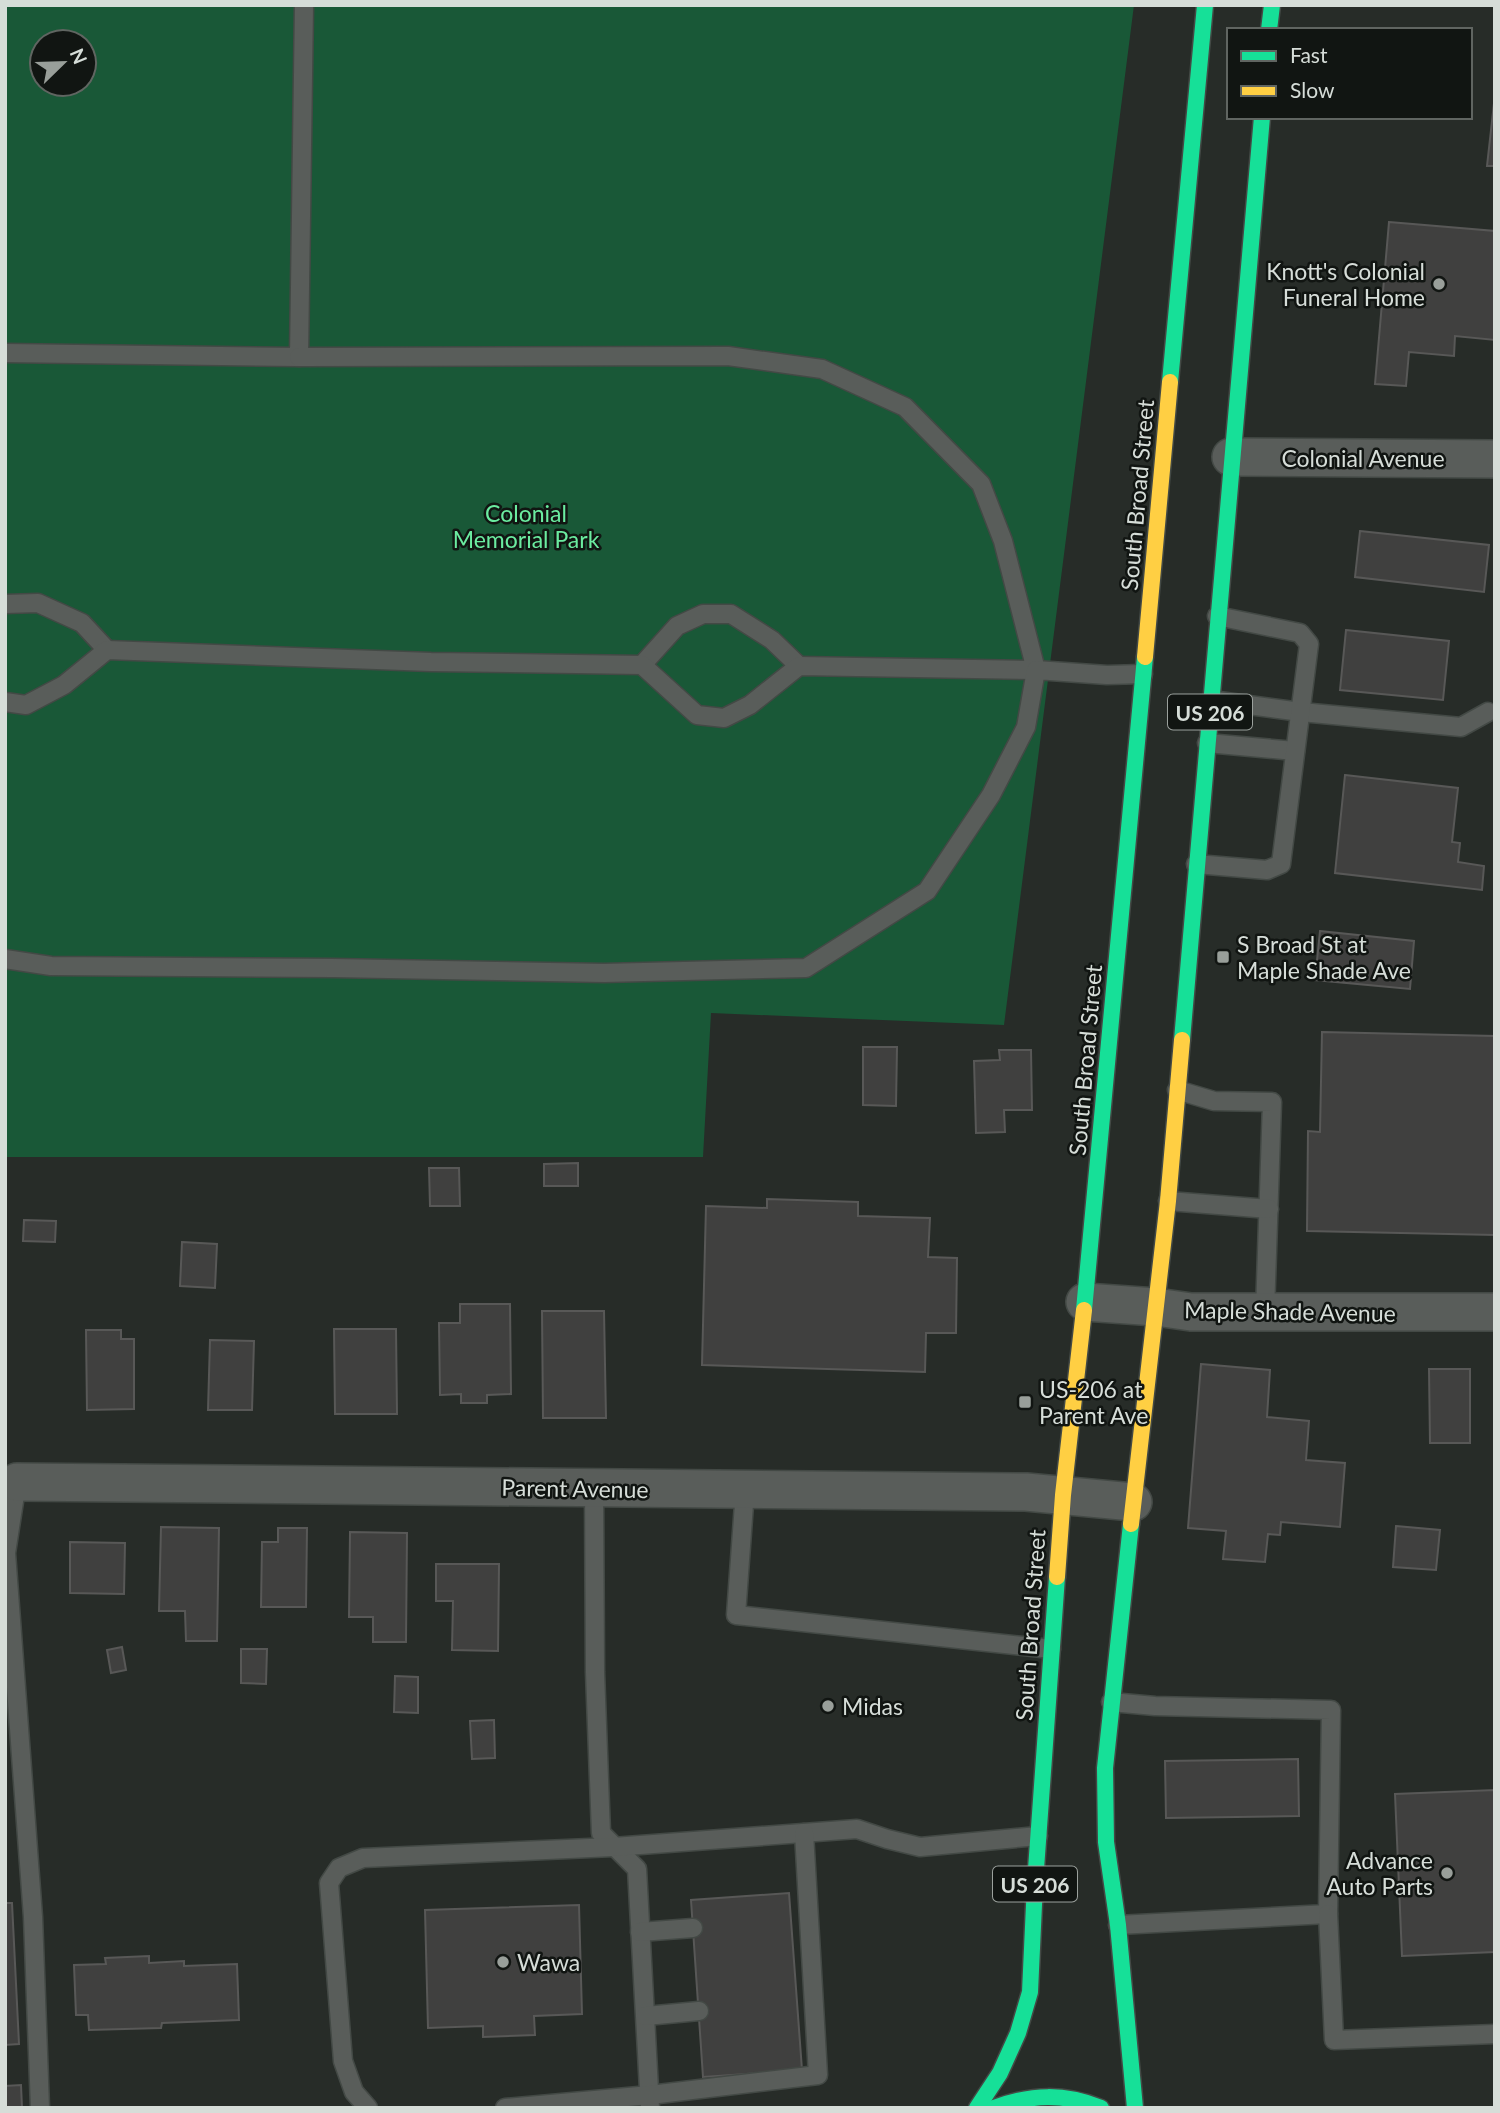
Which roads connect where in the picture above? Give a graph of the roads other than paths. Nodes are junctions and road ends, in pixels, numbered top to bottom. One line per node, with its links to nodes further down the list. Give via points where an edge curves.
1 (304, 5): 7 (lane)
2 (1205, 5): 16 (main road, South Broad Street / US 206)
3 (1272, 5): 4 (main road)
4 (1269, 28)
5 (1262, 119): 8 (main road, US 206)
6 (5, 353): 7 (lane)
7 (299, 356): 15 (lane, via 728,356 822,369 905,407 981,484 1003,541)
8 (1231, 457): 9 (street, Colonial Avenue); 11 (main road, US 206)
9 (1495, 459)
10 (5, 604): 12 (lane, via 38,603 82,623)
11 (1217, 616): 17 (main road, US 206); 19 (lane, via 1300,633 1309,644)
12 (107, 650): 13 (lane); 18 (lane, via 64,685 26,705)
13 (642, 665): 14 (lane, via 697,715 724,718 750,705); 14 (lane, via 677,626 703,614 731,614 772,640)
14 (799, 666): 15 (lane)
15 (1036, 670): 16 (lane); 24 (lane, via 1026,727 991,795 927,891 806,968 604,973 51,966)
16 (1143, 674): 28 (main road, South Broad Street / US 206)
17 (1211, 700): 19 (lane); 21 (main road, US 206)
18 (5, 702)
19 (1301, 712): 20 (lane, via 1461,727); 22 (lane)
20 (1488, 712)
21 (1207, 743): 22 (lane); 23 (main road, US 206)
22 (1295, 751): 23 (lane, via 1281,864 1267,870)
23 (1196, 863): 25 (main road, US 206)
24 (5, 959)
25 (1177, 1090): 26 (main road, US 206); 27 (lane, via 1214,1101 1272,1102)
26 (1168, 1201): 27 (lane); 29 (main road, US 206)
27 (1269, 1209): 30 (lane)
28 (1086, 1302): 29 (street, Maple Shade Avenue); 35 (main road, South Broad Street / US 206)
29 (1156, 1307): 30 (street, Maple Shade Avenue); 36 (main road, US 206)
30 (1265, 1312): 31 (street, Maple Shade Avenue)
31 (1495, 1312)
32 (594, 1488): 33 (street, Parent Avenue); 34 (street, Parent Avenue); 41 (lane, via 601,1833)
33 (745, 1490): 35 (street, Parent Avenue); 37 (lane, via 736,1615)
34 (12, 1496): 50 (lane, via 6,1553 33,1917)
35 (1063, 1496): 36 (street, Parent Avenue); 37 (main road, South Broad Street / US 206)
36 (1133, 1502): 38 (main road, US 206)
37 (1051, 1649): 40 (main road, South Broad Street / US 206)
38 (1111, 1702): 42 (lane, via 1331,1710); 43 (main road, US 206, via 1105,1768 1106,1842)
39 (804, 1833): 40 (lane, via 857,1829 920,1847); 41 (lane); 49 (lane, via 800,1920 818,2075)
40 (1038, 1836): 53 (main road, South Broad Street / US 206, via 1030,1992 1018,2033)
41 (613, 1847): 45 (lane, via 637,1869); 51 (lane, via 363,1858 339,1868 329,1883 343,2061 354,2092)
42 (1328, 1914): 43 (lane); 48 (lane, via 1334,2040)
43 (1118, 1925): 56 (main road, US 206)
44 (693, 1928): 45 (lane)
45 (640, 1932): 47 (lane)
46 (699, 2011): 47 (lane)
47 (646, 2016): 49 (lane)
48 (1495, 2034)
49 (650, 2101): 52 (lane)
50 (40, 2108)
51 (368, 2108)
52 (505, 2108)
53 (977, 2108)
54 (994, 2108): 55 (main road, via 1017,2098 1050,2094)
55 (1101, 2108)
56 (1135, 2108)

